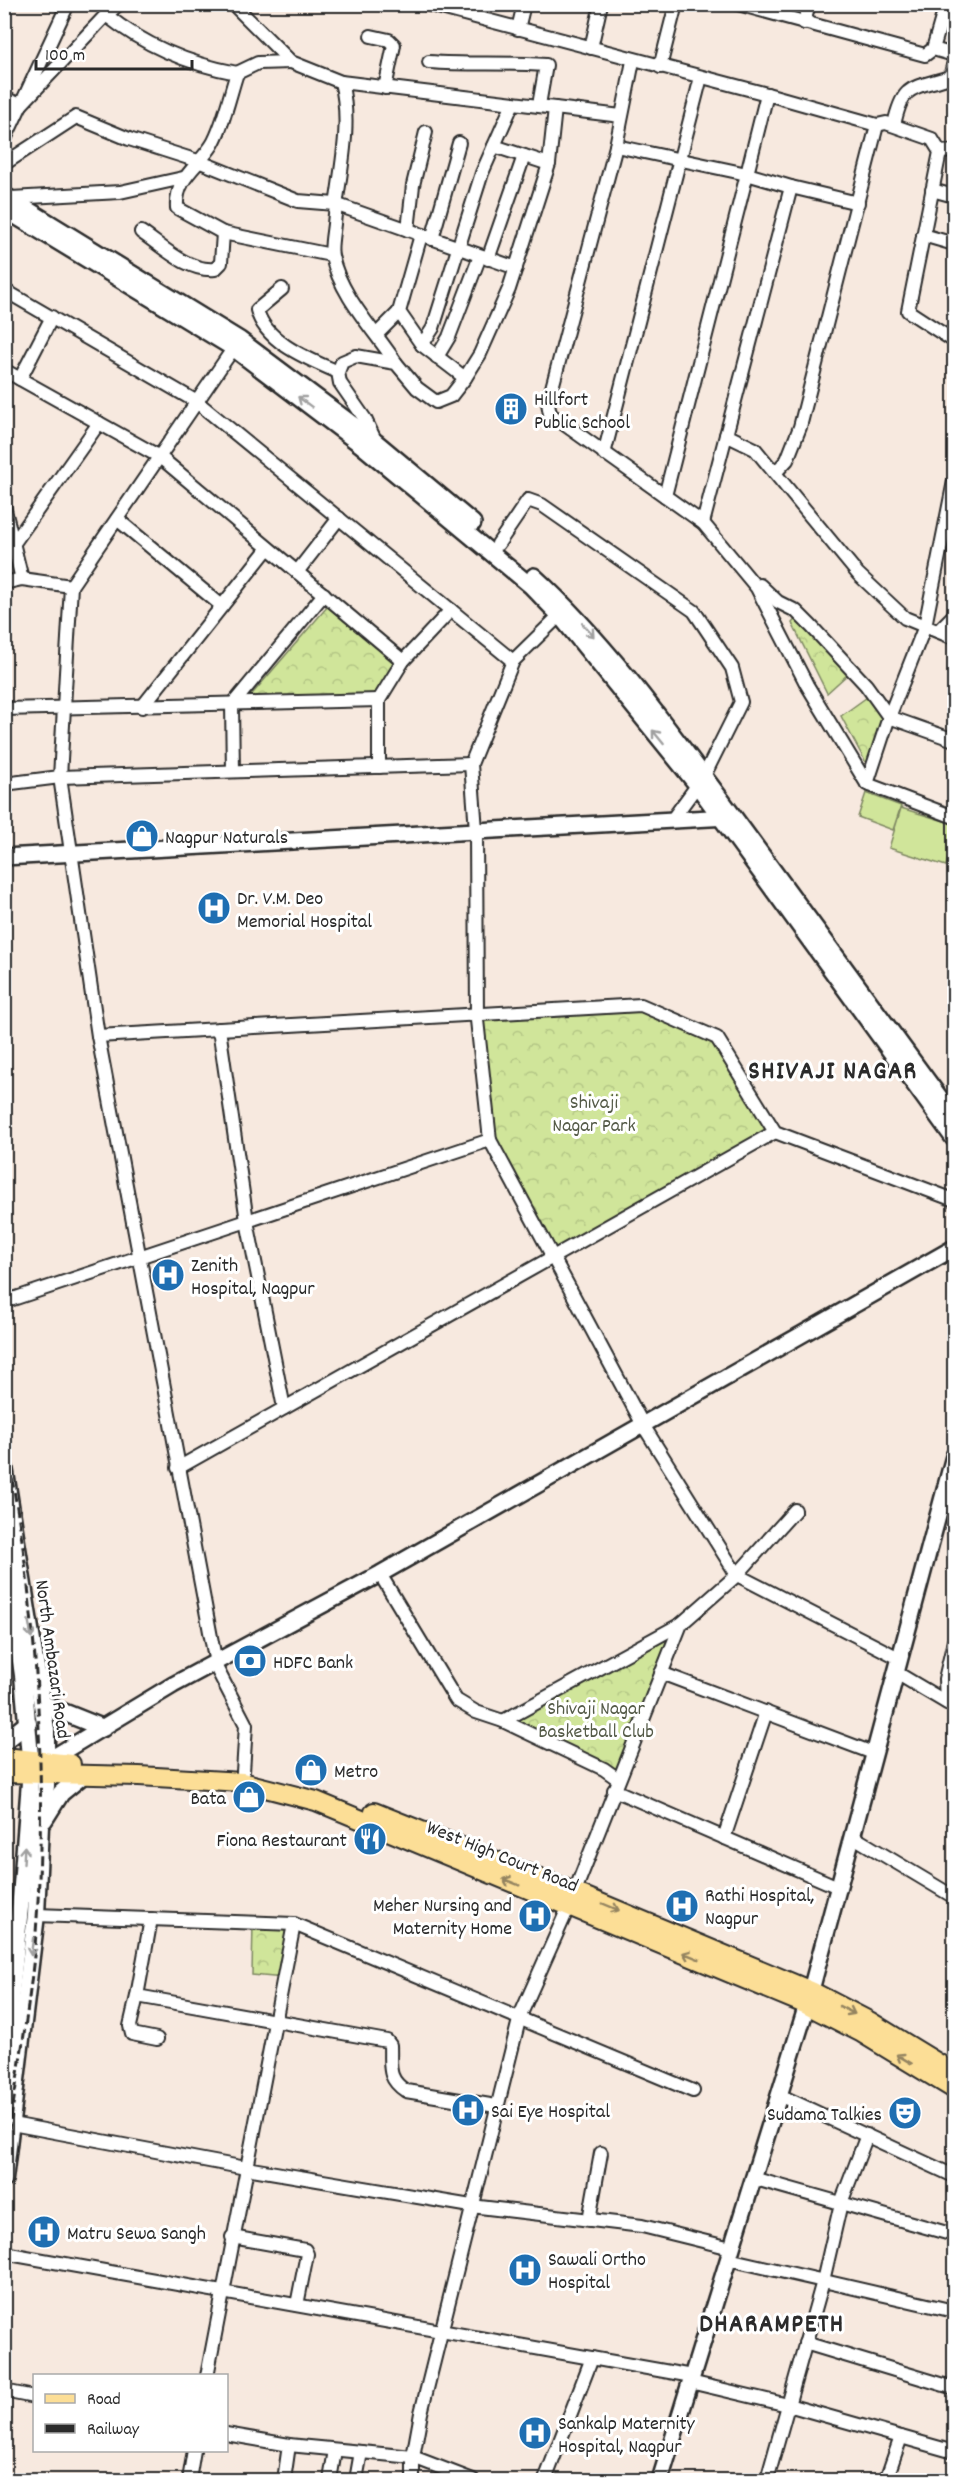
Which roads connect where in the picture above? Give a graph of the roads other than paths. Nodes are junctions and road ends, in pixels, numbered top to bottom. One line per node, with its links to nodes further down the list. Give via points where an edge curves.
1 (68, 4): 31 (street)
2 (119, 4): 12 (street)
3 (233, 4): 20 (street)
4 (426, 4): 14 (street)
5 (524, 4): 14 (street)
6 (601, 4): 16 (street)
7 (676, 4): 23 (street)
8 (738, 4): 11 (street)
9 (809, 4): 13 (street)
10 (946, 4): 17 (street)
11 (752, 6): 13 (street)
12 (106, 15): 24 (street, via 126,31 176,57); 31 (street)
13 (804, 23): 17 (street, via 925,55)
14 (518, 29): 16 (street)
15 (371, 36): 27 (street, via 394,45)
16 (591, 48): 19 (street)
17 (933, 49): 18 (street)
18 (954, 55)
19 (633, 61): 23 (street); 34 (street)
20 (291, 62): 24 (street, via 258,63); 26 (street)
21 (954, 62): 36 (street, via 950,77 909,89 903,95)
22 (429, 63): 32 (street, via 546,65)
23 (660, 67): 25 (street)
24 (237, 74): 46 (street, via 213,144)
25 (701, 78): 28 (street); 45 (street)
26 (341, 82): 27 (street); 56 (street, via 345,96 344,125)
27 (385, 88): 30 (street)
28 (768, 94): 35 (street); 49 (street)
29 (4, 98): 31 (street)
30 (513, 103): 32 (street); 40 (street)
31 (21, 105): 38 (street)
32 (539, 105): 33 (street)
33 (555, 108): 34 (street); 48 (street)
34 (621, 116): 41 (street)
35 (877, 125): 36 (street); 55 (street)
36 (894, 125): 42 (street, via 932,139)
37 (426, 132): 57 (street, via 413,185)
38 (4, 141)
39 (459, 143): 61 (street)
40 (494, 146): 44 (street); 63 (street)
41 (616, 146): 45 (street); 85 (street, via 548,408 550,414)
42 (940, 152): 43 (street); 52 (street)
43 (954, 152)
44 (524, 156): 48 (street); 65 (street)
45 (678, 159): 49 (street); 85 (street)
46 (198, 161): 47 (street, via 76,117); 50 (street); 56 (street, via 298,201)
47 (4, 164)
48 (549, 164): 66 (street)
49 (747, 174): 51 (street); 89 (street)
50 (183, 178): 54 (street, via 120,192); 59 (street, via 176,196 177,208)
51 (791, 187): 55 (street); 83 (street)
52 (932, 190): 53 (street); 60 (street)
53 (954, 196)
54 (7, 200): 73 (street)
55 (858, 203): 87 (street, via 800,427 787,460)
56 (336, 204): 57 (street); 64 (street)
57 (408, 230): 61 (street)
58 (141, 232): 59 (street, via 183,261 210,270 220,263)
59 (223, 233): 64 (street)
60 (923, 235): 62 (street); 72 (street, via 908,311)
61 (426, 237): 63 (street); 69 (street)
62 (954, 244)
63 (458, 248): 65 (street); 74 (street, via 434,328)
64 (331, 255): 71 (street, via 339,277)
65 (484, 257): 66 (street); 75 (street)
66 (516, 268): 79 (street, via 495,324)
67 (282, 289): 78 (street, via 257,310 262,320 288,346)
68 (4, 290): 70 (street)
69 (399, 312): 71 (street); 74 (street)
70 (52, 317): 80 (street); 81 (street)
71 (377, 334): 76 (street)
72 (954, 341)
73 (237, 344): 81 (street); 84 (street); 105 (street, one-way to 73)
74 (422, 345): 75 (street)
75 (437, 357): 79 (street)
76 (396, 363): 78 (street, via 356,356 342,362); 79 (street, via 417,388 436,402 451,396)
77 (5, 372): 80 (street)
78 (338, 372): 84 (street, via 340,383)
79 (465, 378)
80 (20, 379): 82 (street)
81 (197, 402): 86 (street); 92 (street)
82 (99, 423): 86 (street); 94 (street)
83 (726, 435): 87 (street, via 755,449); 93 (street)
84 (376, 442): 95 (street)
85 (604, 454): 89 (street)
86 (160, 457): 91 (street); 96 (street)
87 (775, 474): 107 (street, via 858,574 905,618)
88 (954, 481): 107 (street)
89 (665, 496): 93 (street)
90 (4, 506): 94 (street)
91 (117, 519): 101 (street); 103 (street)
92 (339, 519): 98 (street); 104 (street)
93 (703, 523): 97 (street)
94 (14, 543): 99 (street)
95 (498, 544): 105 (street); 123 (street, via 528,500 542,505 694,611 732,668 741,702)
96 (268, 548): 98 (street); 103 (street)
97 (741, 568): 117 (street, via 778,602 796,611 866,685); 125 (street, via 757,588 807,685)
98 (297, 572): 102 (street)
99 (22, 579): 100 (street); 101 (street)
100 (4, 583)
101 (71, 586): 116 (street)
102 (324, 594): 110 (street); 113 (street)
103 (222, 606): 114 (street)
104 (451, 610): 110 (street); 111 (street)
105 (564, 611): 111 (street); 123 (street)
106 (954, 615): 108 (street)
107 (925, 626): 108 (street); 117 (street)
108 (938, 631): 109 (street)
109 (954, 638)
110 (403, 661): 112 (street)
111 (513, 661): 119 (street)
112 (379, 700): 113 (street); 120 (street)
113 (231, 705): 114 (street); 121 (street)
114 (142, 707): 116 (street)
115 (4, 709): 116 (street)
116 (64, 710): 122 (street)
117 (890, 717): 118 (street); 125 (street)
118 (954, 740)
119 (471, 764): 120 (street); 129 (street)
120 (379, 767): 121 (street)
121 (233, 771): 122 (street)
122 (60, 777): 124 (street); 130 (street)
123 (700, 780): 126 (street); 128 (street)
124 (4, 784)
125 (867, 784): 127 (street)
126 (728, 817): 128 (street); 135 (street); 137 (street)
127 (954, 817)
128 (671, 820): 129 (street)
129 (476, 830): 130 (street); 132 (street)
130 (71, 854): 131 (street); 134 (street)
131 (4, 857)
132 (478, 1014): 133 (street); 136 (street, via 641,1005 717,1038); 138 (street)
133 (219, 1029): 134 (street); 140 (street)
134 (98, 1036): 143 (street)
135 (954, 1117)
136 (775, 1132): 139 (street); 142 (street)
137 (954, 1139)
138 (490, 1140): 140 (street); 142 (street)
139 (954, 1200)
140 (247, 1221): 143 (street); 145 (street)
141 (954, 1248): 146 (street)
142 (553, 1257): 145 (street); 146 (street)
143 (137, 1258): 144 (street); 149 (street)
144 (4, 1302)
145 (284, 1408): 149 (street)
146 (642, 1424): 152 (street); 153 (street)
147 (954, 1456): 157 (street)
148 (4, 1467): 159 (main road, North Ambazari Road, one-way to 159)
149 (178, 1468): 156 (street)
150 (795, 1510): 153 (street)
151 (4, 1543): 163 (main road, North Ambazari Road)
152 (380, 1574): 156 (street); 162 (street, via 456,1700)
153 (737, 1575): 154 (street); 157 (street)
154 (681, 1624): 158 (street); 162 (street)
155 (954, 1641): 160 (street, via 945,1679)
156 (216, 1664): 164 (street, via 173,1685); 169 (street, via 246,1725)
157 (897, 1665): 160 (street); 166 (street)
158 (661, 1673): 161 (street); 172 (street)
159 (43, 1704): 164 (main road); 168 (main road, North Ambazari Road)
160 (950, 1704)
161 (765, 1712): 166 (street); 175 (street)
162 (503, 1721): 172 (street, via 604,1769)
163 (28, 1724): 165 (main road); 168 (main road, North Ambazari Road)
164 (104, 1728): 168 (street, via 57,1755)
165 (4, 1742)
166 (873, 1753): 174 (street)
167 (4, 1757): 168 (main road, West High Court Road)
168 (43, 1768): 169 (main road, West High Court Road); 170 (main road, West High Court Road); 171 (main road, West High Court Road); 173 (main road, North Ambazari Road); 187 (main road, North Ambazari Road, one-way to 168, via 20,1909)
169 (243, 1772): 178 (main road, West High Court Road, via 318,1790)
170 (4, 1773)
171 (83, 1775): 173 (main road, via 61,1793); 178 (main road, West High Court Road, one-way to 171, via 316,1801 242,1782)
172 (616, 1784): 175 (street); 178 (street)
173 (40, 1826): 179 (main road, North Ambazari Road)
174 (852, 1836): 176 (street); 177 (street)
175 (724, 1838): 176 (street)
176 (838, 1887): 183 (street)
177 (954, 1897)
178 (571, 1899): 183 (main road, West High Court Road); 184 (street)
179 (36, 1916): 180 (street); 193 (main road, North Ambazari Road, one-way to 193)
180 (151, 1919): 181 (street); 182 (street)
181 (294, 1924): 184 (street); 185 (street)
182 (137, 1996): 185 (street); 186 (street, via 130,2026 132,2034)
183 (809, 1998): 188 (main road, West High Court Road, one-way to 188, via 869,2021); 189 (main road, West High Court Road, one-way to 183); 191 (street)
184 (520, 2016): 190 (street); 192 (street)
185 (275, 2022): 192 (street, via 387,2041 394,2084 406,2091); 196 (street)
186 (157, 2039)
187 (4, 2059)
188 (954, 2073)
189 (954, 2089)
190 (693, 2091)
191 (779, 2095): 194 (street); 198 (street)
192 (495, 2106): 201 (street)
193 (12, 2124): 196 (street); 199 (main road, North Ambazari Road)
194 (867, 2135): 197 (street); 200 (street)
195 (601, 2153): 202 (street)
196 (246, 2168): 201 (street); 204 (street)
197 (954, 2176)
198 (753, 2178): 200 (street); 206 (street)
199 (4, 2179)
200 (841, 2203): 203 (street); 207 (street)
201 (471, 2206): 202 (street); 211 (street)
202 (589, 2220): 206 (street, via 642,2226)
203 (954, 2235)
204 (232, 2237): 208 (street); 209 (street, via 305,2250)
205 (4, 2253): 208 (street)
206 (729, 2254): 207 (street); 215 (street)
207 (823, 2281): 210 (street); 212 (street)
208 (221, 2292): 209 (street); 214 (street)
209 (297, 2305): 211 (street)
210 (954, 2311)
211 (442, 2330): 213 (street); 227 (street)
212 (805, 2343): 216 (street); 219 (street)
213 (592, 2358): 215 (street); 234 (street)
214 (207, 2374)
215 (691, 2379): 219 (street); 235 (street)
216 (954, 2388)
217 (4, 2391): 218 (street)
218 (33, 2397)
219 (788, 2405): 221 (street); 236 (street)
220 (228, 2434): 222 (street)
221 (902, 2437): 226 (street); 237 (street)
222 (289, 2445): 223 (street); 229 (street)
223 (335, 2450): 225 (street); 230 (street)
224 (194, 2452): 228 (street)
225 (361, 2452): 227 (street); 231 (street)
226 (954, 2452)
227 (413, 2457): 232 (street); 233 (street)
228 (189, 2481)
229 (284, 2481)
230 (330, 2481)
231 (356, 2481)
232 (413, 2481)
233 (473, 2481)
234 (545, 2481)
235 (660, 2481)
236 (767, 2481)
237 (886, 2481)

